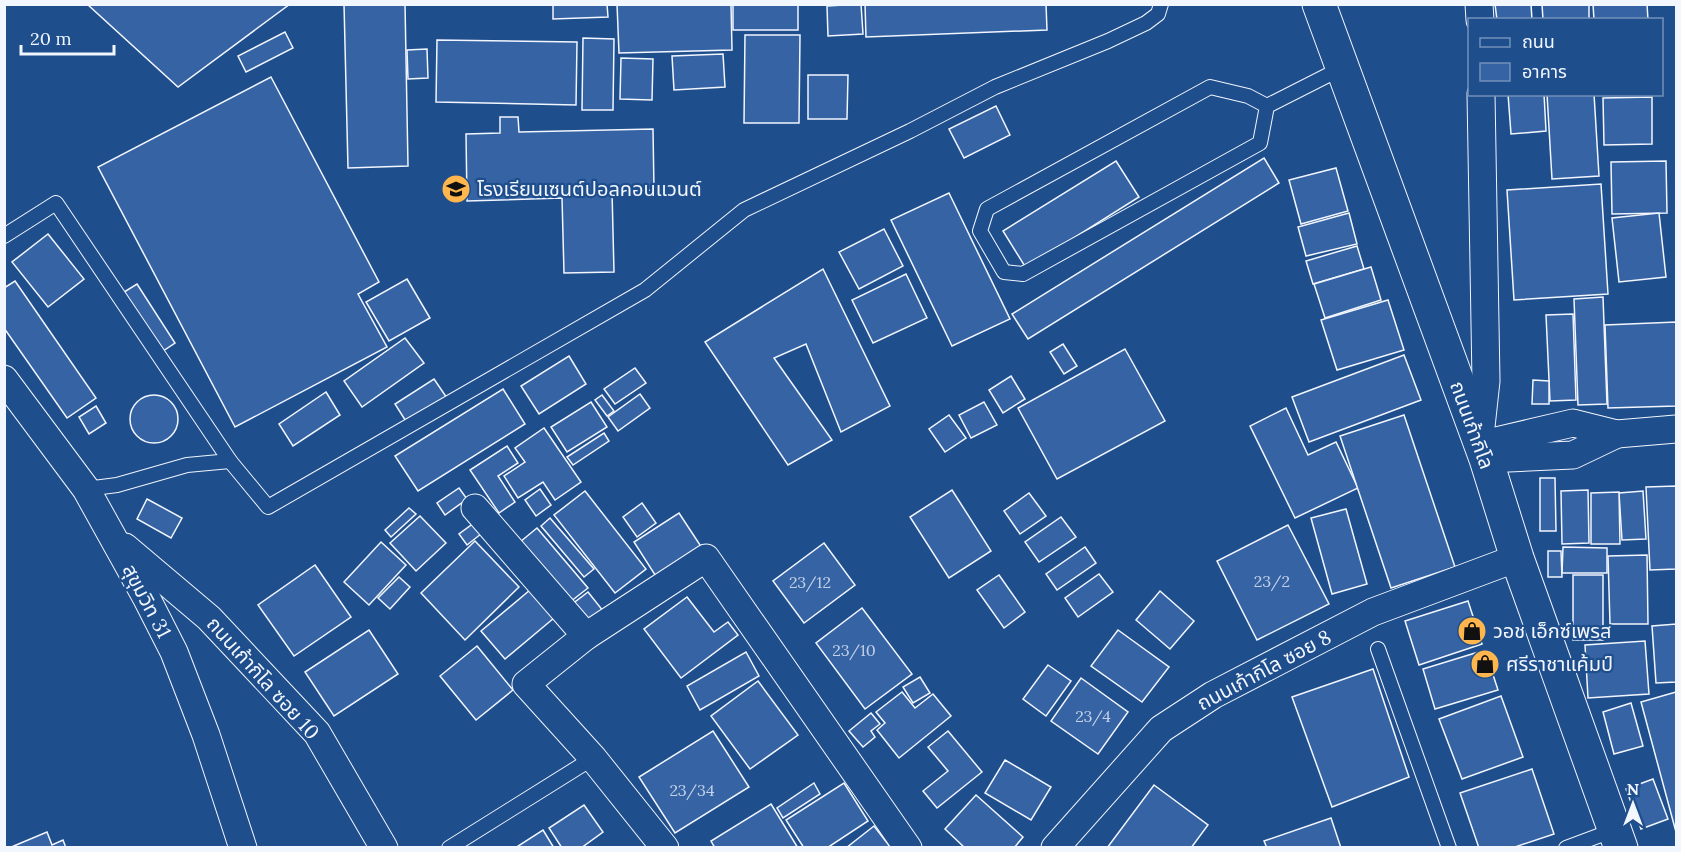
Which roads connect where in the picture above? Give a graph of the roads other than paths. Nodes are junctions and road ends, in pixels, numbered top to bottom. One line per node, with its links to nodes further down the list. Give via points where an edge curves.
1 (1161, 4): 10 (lane, via 1158,14 1146,23 995,87 744,210 645,290 268,507)
2 (1319, 4): 3 (main road, ถนนเก้ากิโล)
3 (1342, 68): 5 (lane); 9 (main road, ถนนเก้ากิโล)
4 (1481, 96): 9 (street, via 1486,381)
5 (1267, 106): 5 (lane, via 1260,143 1023,274 1004,272 980,231 987,209 1210,87 1248,96)
6 (4, 236): 10 (lane, via 56,203)
7 (4, 379): 11 (street, สุขุมวิท 31)
8 (1677, 429): 9 (street, via 1617,434 1573,423)
9 (1483, 452): 14 (main road, ถนนเก้ากิโล)
10 (231, 461): 11 (lane, via 187,465)
11 (86, 489): 13 (street, สุขุมวิท 31)
12 (475, 508): 15 (street)
13 (112, 535): 20 (street, สุขุมวิท 31, via 174,652); 21 (street, ถนนเก้ากิโล ซอย 10, via 209,618 317,733)
14 (1517, 558): 18 (main road, ถนนเก้ากิโล); 19 (street, ถนนเก้ากิโล ซอย 8, via 1373,612 1213,695 1161,729)
15 (586, 636): 17 (street, via 526,684); 24 (street, via 706,558)
16 (1378, 649): 25 (lane)
17 (593, 758): 22 (lane); 23 (street)
18 (1618, 839): 26 (lane)
19 (1057, 847)
20 (243, 848)
21 (384, 848)
22 (449, 848)
23 (665, 848)
24 (909, 848)
25 (1449, 848)
26 (1566, 848)

